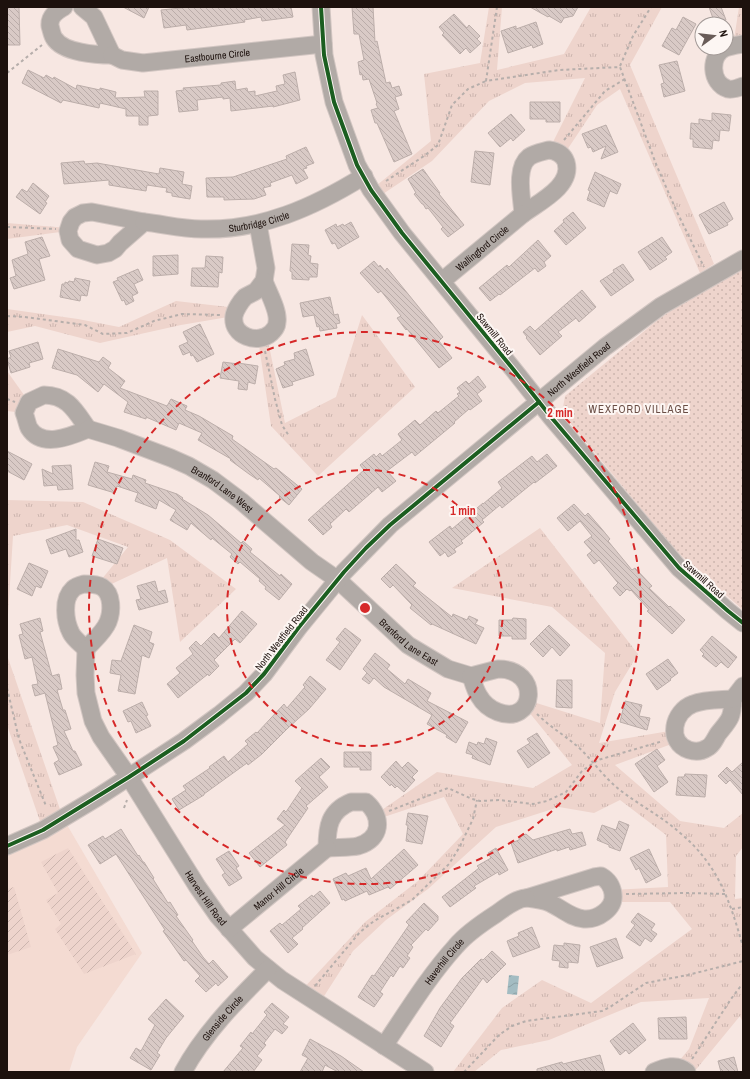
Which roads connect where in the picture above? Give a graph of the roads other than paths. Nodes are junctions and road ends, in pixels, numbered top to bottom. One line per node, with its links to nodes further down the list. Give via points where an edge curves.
1 (64, 7): 6 (street, Eastbourne Circle, via 53,16 50,23 53,37 70,49 91,55)
2 (82, 7): 6 (street, via 94,17)
3 (321, 7): 4 (street, Sawmill Road)
4 (323, 44): 6 (street, Eastbourne Circle, via 142,63); 8 (street, Sawmill Road, via 334,102)
5 (743, 44): 7 (street, via 724,49 716,56 713,72 721,84 728,88 736,89)
6 (112, 56)
7 (743, 86)
8 (364, 176): 11 (street, Sturbridge Circle, via 340,191 296,212); 14 (street, Sawmill Road, via 402,233)
9 (523, 214): 9 (street, Wallingford Circle, via 520,174 523,163 536,153 555,151 563,156 567,167 562,184); 14 (street, Wallingford Circle)
10 (144, 222): 10 (street, Sturbridge Circle, via 114,249 97,255 78,250 70,240 68,230 74,217 83,212); 11 (street, Sturbridge Circle, via 201,229 237,228)
11 (258, 224): 13 (street, via 266,268)
12 (743, 258): 15 (street, North Westfield Road, via 661,306 612,342)
13 (264, 281): 13 (street, via 276,312 277,322 275,329 267,336 258,339 248,338 240,333 234,316 246,297)
14 (442, 281): 15 (street, Sawmill Road)
15 (539, 402): 17 (street, North Westfield Road, via 390,525); 18 (street, Sawmill Road, via 679,568)
16 (88, 429): 17 (street, Branford Lane West, via 171,458 213,480 312,562)
17 (338, 580): 20 (street, Branford Lane East, via 408,645 448,669); 22 (street, North Westfield Road, via 246,693 184,742)
18 (743, 623)
19 (86, 649): 22 (street, Harvest Hill Road, via 84,675 93,721 101,738)
20 (470, 676): 20 (street, via 498,669 513,671 528,687 525,704 514,714 495,711 479,696)
21 (738, 692): 21 (street, via 731,718 708,748 700,752 682,747 676,738 675,724 680,714 700,702)
22 (129, 777): 23 (street, North Westfield Road, via 43,830); 26 (street, Harvest Hill Road, via 197,886)
23 (7, 846)
24 (327, 848): 24 (street, via 327,829 337,810 351,802 366,802 371,806 378,825 374,835 366,843); 26 (street, Manor Hill Circle)
25 (526, 898): 25 (street, Haverhill Circle, via 549,903 583,919 602,914 609,908 613,895 607,880 602,876); 28 (street, Haverhill Circle, via 520,898 481,924 456,945 423,986)
26 (229, 929): 27 (street, Harvest Hill Road)
27 (268, 969): 28 (street, Harvest Hill Road); 30 (street, Glenside Circle, via 210,1032)
28 (384, 1046): 31 (street, Harvest Hill Road)
29 (685, 1071): 32 (street, via 666,1066)
30 (183, 1072)
31 (425, 1072)
32 (654, 1072)

